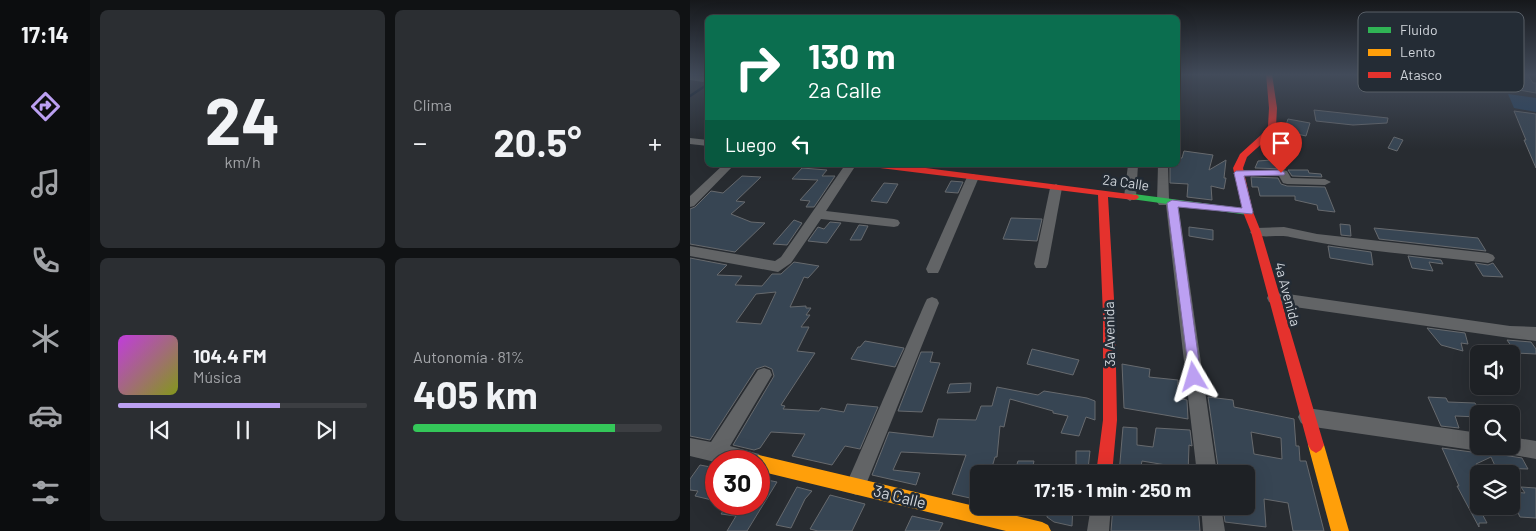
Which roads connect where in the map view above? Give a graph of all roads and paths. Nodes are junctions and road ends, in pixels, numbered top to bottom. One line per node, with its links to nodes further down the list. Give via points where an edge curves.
1 (1271, 99): 9 (street, via 1272,126 1267,136 1238,162)
2 (690, 141): 3 (street)
3 (705, 143)
4 (727, 167): 16 (street)
5 (850, 167): 18 (street)
6 (896, 167): 10 (street, 2a Calle)
7 (1133, 167): 14 (street)
8 (1162, 167): 15 (street)
9 (1239, 173): 11 (street, via 1283,173 1287,181); 17 (street, 4a Avenida)
10 (973, 177): 12 (street, 2a Calle); 24 (street)
11 (1325, 182)
12 (1056, 188): 13 (street, 2a Calle); 23 (street)
13 (1103, 194): 14 (street, 2a Calle); 37 (street, 3a Avenida, via 1110,401)
14 (1130, 197): 15 (street, 2a Calle)
15 (1168, 202): 17 (street, 2a Calle); 38 (street)
16 (690, 203)
17 (1248, 212): 20 (street, 4a Avenida)
18 (816, 214): 19 (street); 21 (street, via 778,267)
19 (894, 223)
20 (1256, 232): 22 (street, via 1284,231 1317,238); 25 (street, 4a Avenida)
21 (690, 252)
22 (1488, 258)
23 (1041, 264)
24 (933, 269)
25 (1274, 298): 27 (street); 29 (street, 4a Avenida)
26 (932, 303): 39 (street)
27 (1536, 334)
28 (764, 375): 33 (street)
29 (1307, 417): 30 (street); 45 (street, 4a Avenida)
30 (1470, 441)
31 (690, 447): 35 (street)
32 (1520, 448): 34 (street)
33 (717, 450)
34 (1536, 450)
35 (705, 451)
36 (770, 465): 39 (street, 3a Calle)
37 (1105, 465)
38 (1206, 465)
39 (856, 485): 42 (street, 3a Calle)
40 (1100, 515): 43 (street)
41 (1212, 515): 44 (street)
42 (1042, 531)
43 (1098, 531)
44 (1214, 531)
45 (1340, 531)

